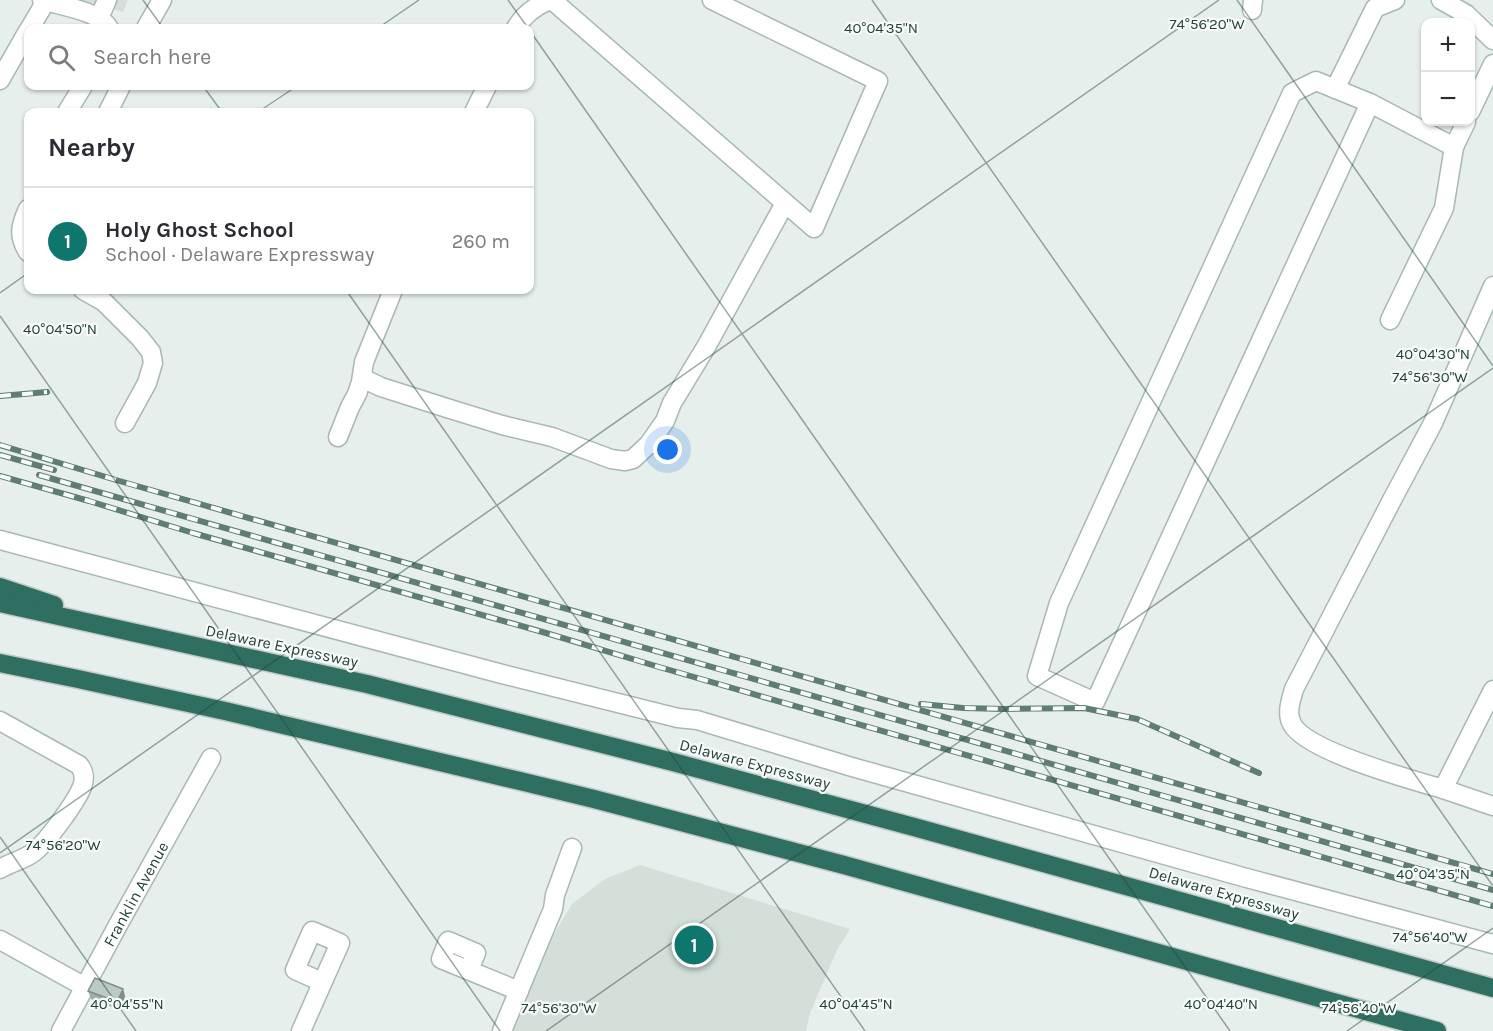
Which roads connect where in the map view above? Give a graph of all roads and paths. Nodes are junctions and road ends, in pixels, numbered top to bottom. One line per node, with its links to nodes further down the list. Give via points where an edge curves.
1 (107, 0): 8 (street)
2 (162, 0): 10 (street)
3 (551, 0): 11 (street, via 533,8); 27 (street)
4 (712, 0): 27 (street, via 878,81 814,228)
5 (1395, 0): 16 (street, via 1375,8)
6 (1441, 0): 13 (street, via 1466,14)
7 (44, 1): 8 (street, via 85,12); 9 (street)
8 (104, 23)
9 (32, 24)
10 (148, 24)
11 (519, 24)
12 (24, 39): 15 (street)
13 (1493, 40)
14 (1493, 64): 20 (street)
15 (0, 80)
16 (1335, 89): 21 (street); 21 (street, via 1316,81 1292,93 1059,603 1036,676 1095,702)
17 (81, 90): 22 (street)
18 (119, 90): 23 (street)
19 (485, 90): 24 (street)
20 (1475, 102)
21 (1370, 103): 26 (street)
22 (69, 108)
23 (110, 108)
24 (476, 108)
25 (1464, 126): 26 (street)
26 (1454, 147): 33 (street, via 1444,208)
27 (785, 203): 34 (street, via 665,422 650,444 633,459 611,459)
28 (24, 217): 29 (street)
29 (24, 244)
30 (1493, 286): 45 (street, via 1433,423 1294,688 1289,708 1292,724 1305,738 1375,768)
31 (90, 294): 35 (street, via 104,302 151,352 153,363 147,383)
32 (391, 294): 34 (street, via 364,362)
33 (1390, 320)
34 (362, 378): 36 (street)
35 (125, 423)
36 (338, 437)
37 (0, 540): 50 (street, via 513,677 697,720 852,767)
38 (0, 587): 40 (highway)
39 (0, 603): 40 (highway, Delaware Expressway)
40 (102, 626): 54 (highway, Delaware Expressway, via 367,684 673,762)
41 (0, 663): 59 (highway, via 233,713 615,805)
42 (1493, 690): 45 (street)
43 (0, 721): 48 (street, via 79,765 84,774 74,801 37,850)
44 (211, 758): 53 (street, Franklin Avenue)
45 (1443, 789): 46 (street)
46 (1493, 806)
47 (572, 848): 55 (street, via 553,909)
48 (0, 869)
49 (0, 940): 53 (street)
50 (1493, 944)
51 (470, 970): 55 (street)
52 (322, 982): 57 (street)
53 (85, 987): 56 (street, Franklin Avenue)
54 (1493, 988)
55 (519, 991): 58 (street)
56 (62, 1031)
57 (301, 1031)
58 (502, 1031)
59 (1437, 1031)

